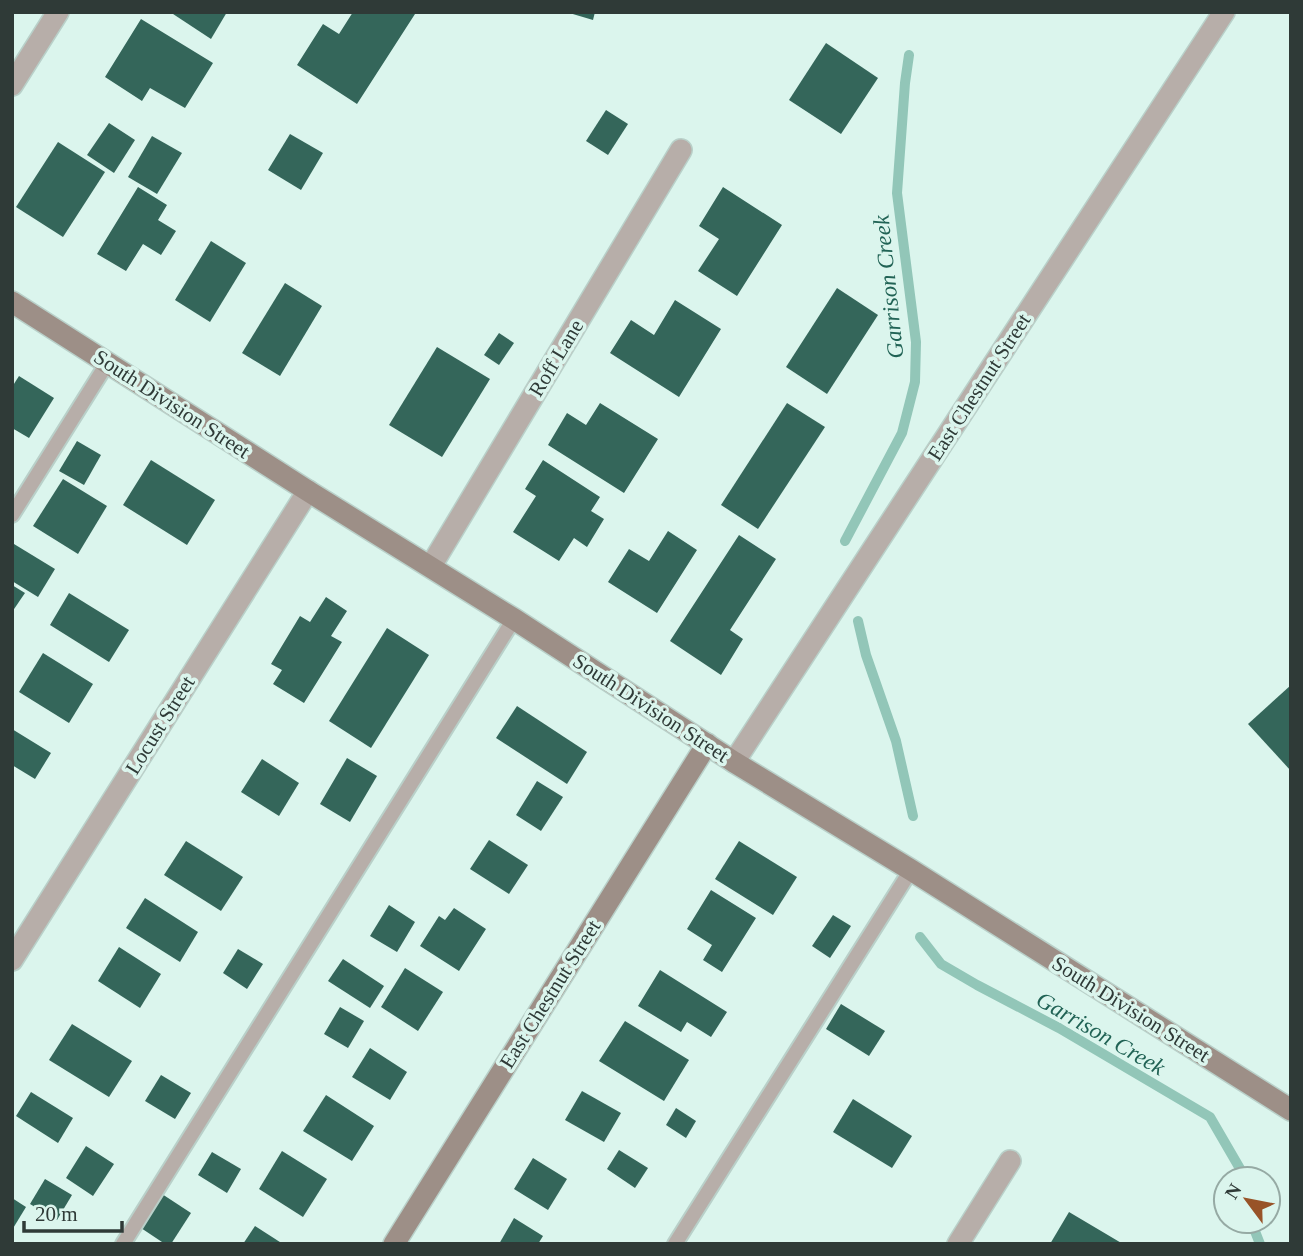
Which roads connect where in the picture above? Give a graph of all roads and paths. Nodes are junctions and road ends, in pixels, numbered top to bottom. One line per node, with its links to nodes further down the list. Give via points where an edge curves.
1 (58, 12): 3 (street)
2 (1224, 12): 12 (street, East Chestnut Street)
3 (12, 85)
4 (681, 150): 9 (street, Roff Lane)
5 (12, 302): 6 (street, South Division Street)
6 (108, 362): 7 (street, South Division Street); 8 (lane)
7 (308, 491): 9 (street, South Division Street); 14 (street, Locust Street)
8 (12, 515)
9 (431, 566): 10 (street, South Division Street)
10 (514, 619): 11 (street, South Division Street); 17 (lane)
11 (707, 744): 12 (street, South Division Street); 18 (street, East Chestnut Street)
12 (734, 762): 13 (street, South Division Street)
13 (911, 870): 15 (street, South Division Street); 19 (lane)
14 (12, 960)
15 (1291, 1110)
16 (1010, 1161): 20 (street)
17 (123, 1244)
18 (394, 1244)
19 (675, 1244)
20 (958, 1244)

